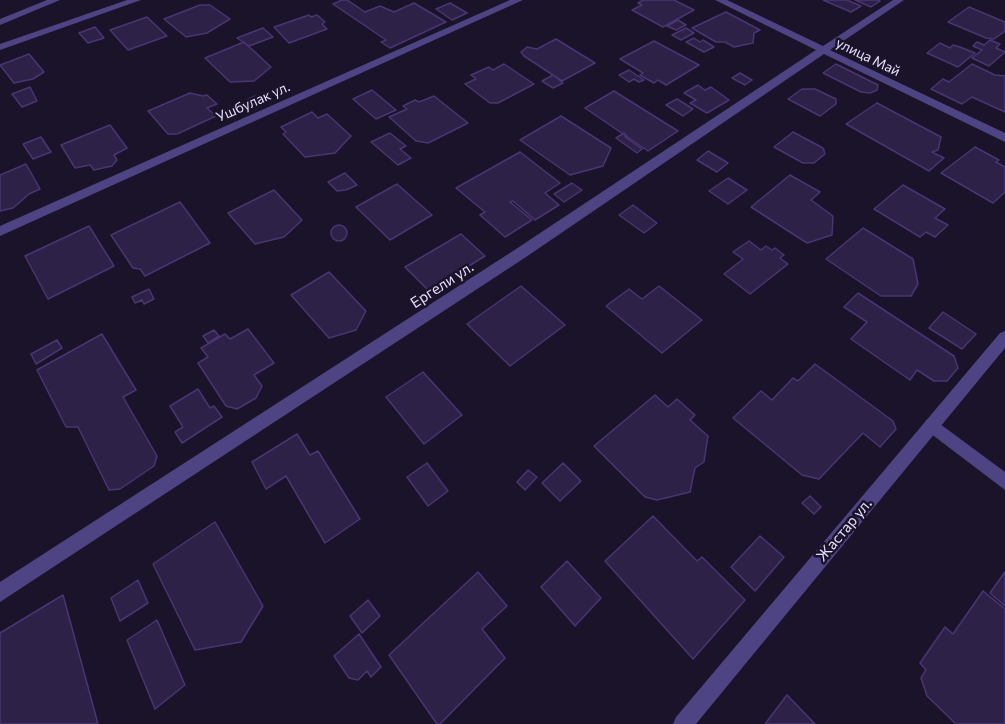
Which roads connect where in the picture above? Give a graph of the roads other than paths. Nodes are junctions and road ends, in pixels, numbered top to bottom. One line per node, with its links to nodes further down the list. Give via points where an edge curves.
1 (54, 0): 6 (street)
2 (136, 0): 7 (street)
3 (518, 0): 10 (street, Ушбулак ул.)
4 (720, 0): 8 (street, улица Май)
5 (899, 0): 8 (street, Ергели ул.)
6 (0, 22)
7 (0, 48)
8 (822, 50): 9 (street, улица Май); 14 (street, Ергели ул., via 521,253)
9 (1005, 138)
10 (0, 231)
11 (1005, 337): 12 (street, Жастар ул.)
12 (932, 425): 13 (street); 15 (street, Жастар ул.)
13 (1005, 482)
14 (0, 593)
15 (683, 724)

